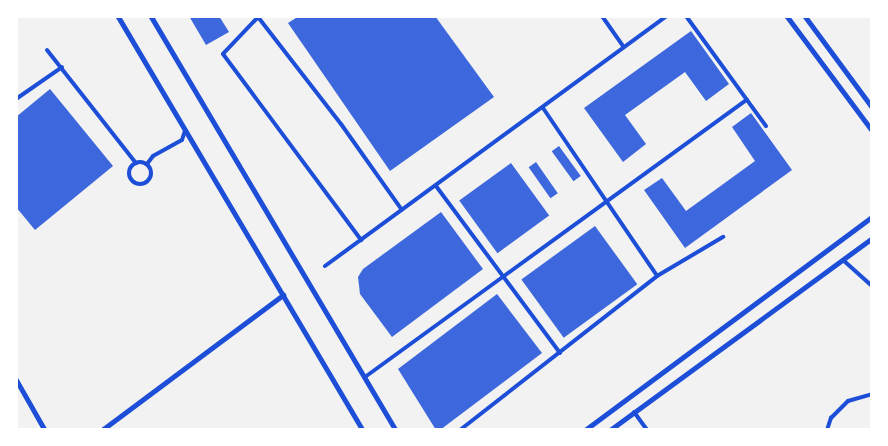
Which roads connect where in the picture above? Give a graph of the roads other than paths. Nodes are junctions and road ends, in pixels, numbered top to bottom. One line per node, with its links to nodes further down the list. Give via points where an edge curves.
1 (118, 16): 18 (street)
2 (151, 16): 35 (street)
3 (258, 16): 23 (street); 27 (street, via 223,54)
4 (602, 16): 9 (street)
5 (667, 16): 9 (street)
6 (686, 16): 13 (street)
7 (787, 16): 17 (street)
8 (805, 16): 15 (street)
9 (624, 47): 14 (street)
10 (47, 50): 11 (street)
11 (62, 66): 12 (street); 19 (street)
12 (16, 99)
13 (747, 99): 16 (street); 22 (street)
14 (543, 108): 21 (street); 22 (street)
15 (872, 108)
16 (766, 126)
17 (872, 130)
18 (185, 131): 20 (street, via 182,140 153,156); 33 (street)
19 (136, 163): 20 (street); 20 (street, via 130,175 140,184 150,177)
20 (147, 164)
21 (436, 186): 23 (street); 31 (street)
22 (604, 200): 30 (street); 31 (street)
23 (402, 210): 27 (street)
24 (872, 216): 44 (street)
25 (723, 237): 30 (street)
26 (872, 238): 28 (street)
27 (361, 240): 29 (street)
28 (842, 260): 32 (street); 38 (street)
29 (325, 266)
30 (657, 276): 34 (street)
31 (504, 277): 34 (street); 35 (street)
32 (872, 286)
33 (283, 295): 40 (street); 41 (street)
34 (560, 353): 43 (street)
35 (365, 377): 42 (street)
36 (16, 379): 39 (street)
37 (872, 394): 47 (street, via 848,401 831,418)
38 (634, 412): 45 (street); 46 (street)
39 (45, 430)
40 (102, 430)
41 (363, 430)
42 (396, 430)
43 (460, 430)
44 (585, 430)
45 (610, 430)
46 (647, 430)
47 (827, 430)

